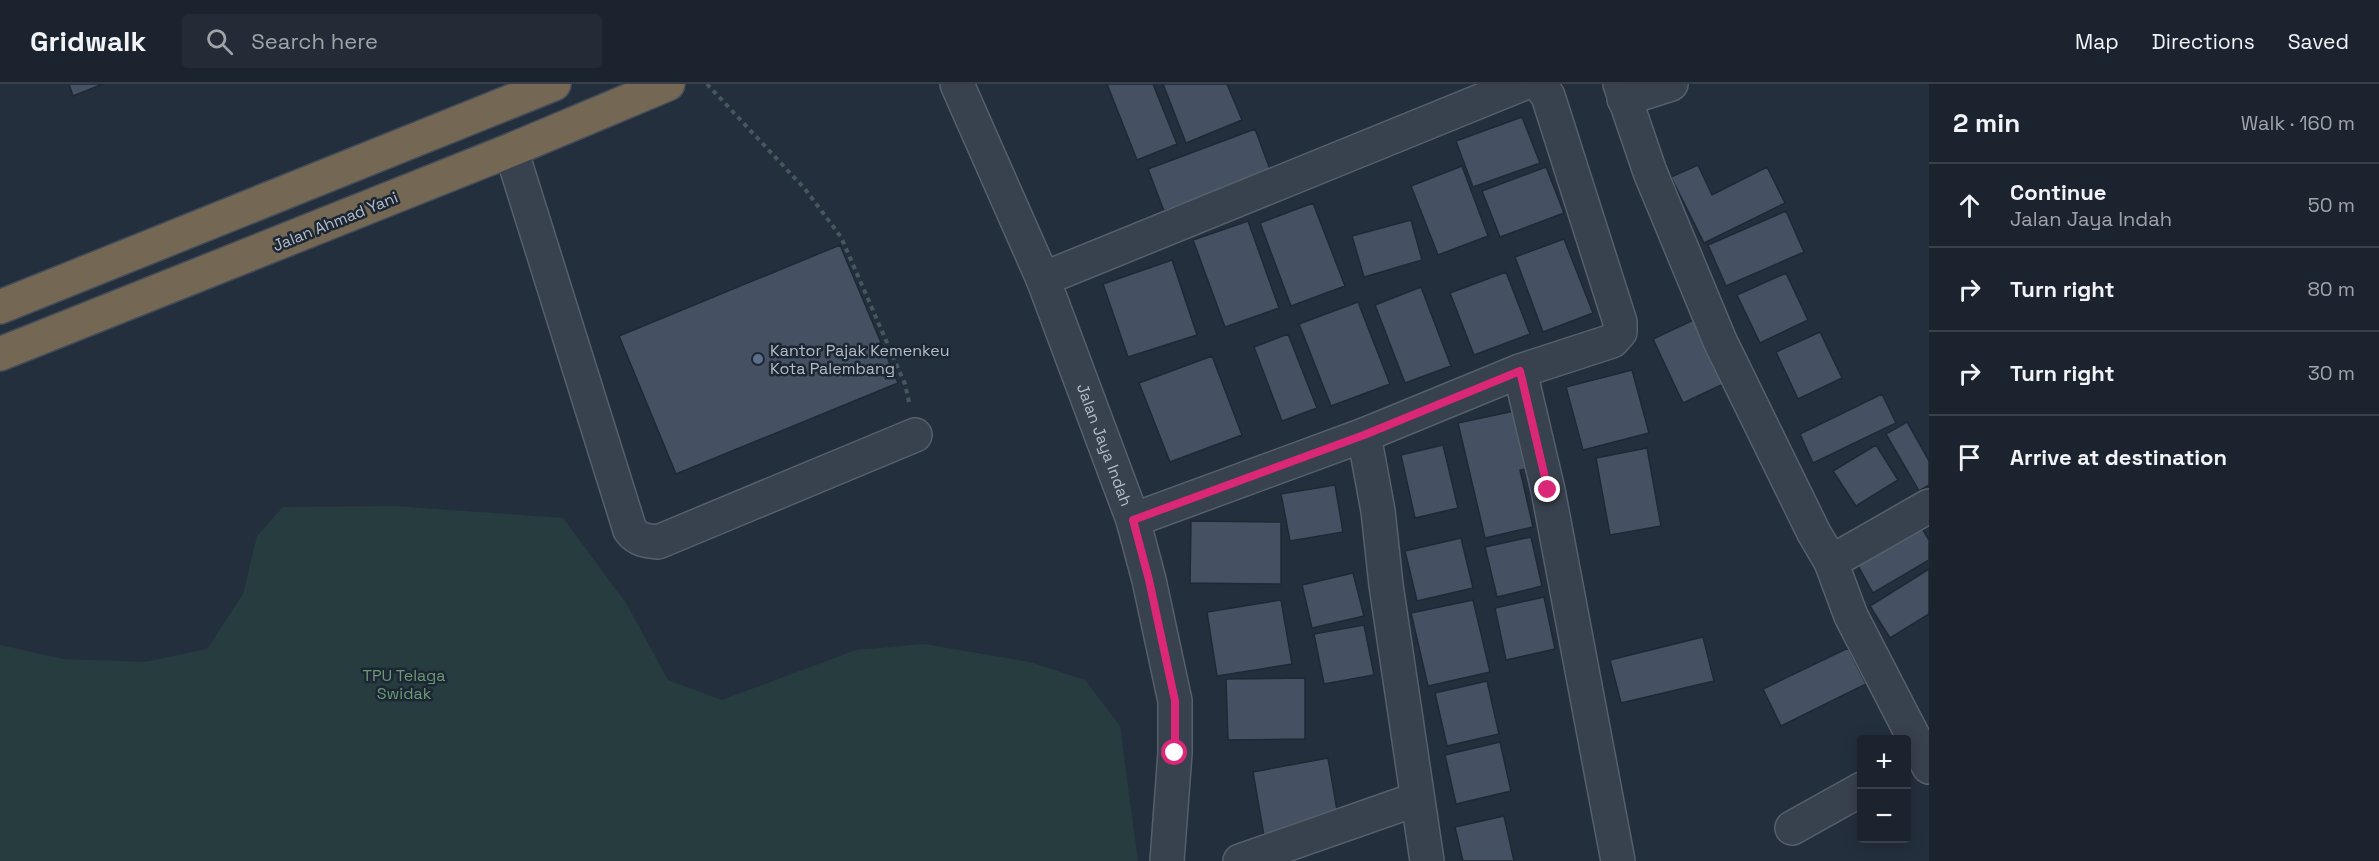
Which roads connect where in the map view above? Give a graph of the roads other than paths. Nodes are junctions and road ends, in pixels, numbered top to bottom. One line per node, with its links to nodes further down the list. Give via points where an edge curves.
1 (554, 84): 10 (highway)
2 (668, 84): 8 (highway, Jalan Ahmad Yani)
3 (957, 84): 9 (street, Jalan Jaya Indah)
4 (1522, 84): 9 (street)
5 (1539, 84): 12 (street, via 1548,96 1620,332 1612,341)
6 (1671, 84): 7 (street)
7 (1622, 91): 17 (street, via 1650,172 1720,341)
8 (512, 150): 11 (highway, Jalan Ahmad Yani); 13 (street, via 634,536 658,542)
9 (1043, 279): 16 (street, Jalan Jaya Indah)
10 (0, 307)
11 (0, 354)
12 (1520, 371): 14 (street); 25 (street, via 1548,490)
13 (915, 435)
14 (1364, 435): 16 (street); 20 (street)
15 (1929, 506): 17 (street)
16 (1133, 520): 22 (street, Jalan Jaya Indah, via 1175,701)
17 (1831, 562): 18 (street, via 1851,616)
18 (1922, 760)
19 (1857, 792): 21 (street)
20 (1417, 799): 23 (street); 24 (street)
21 (1792, 828)
22 (1167, 861)
23 (1240, 861)
24 (1427, 861)
25 (1618, 861)

